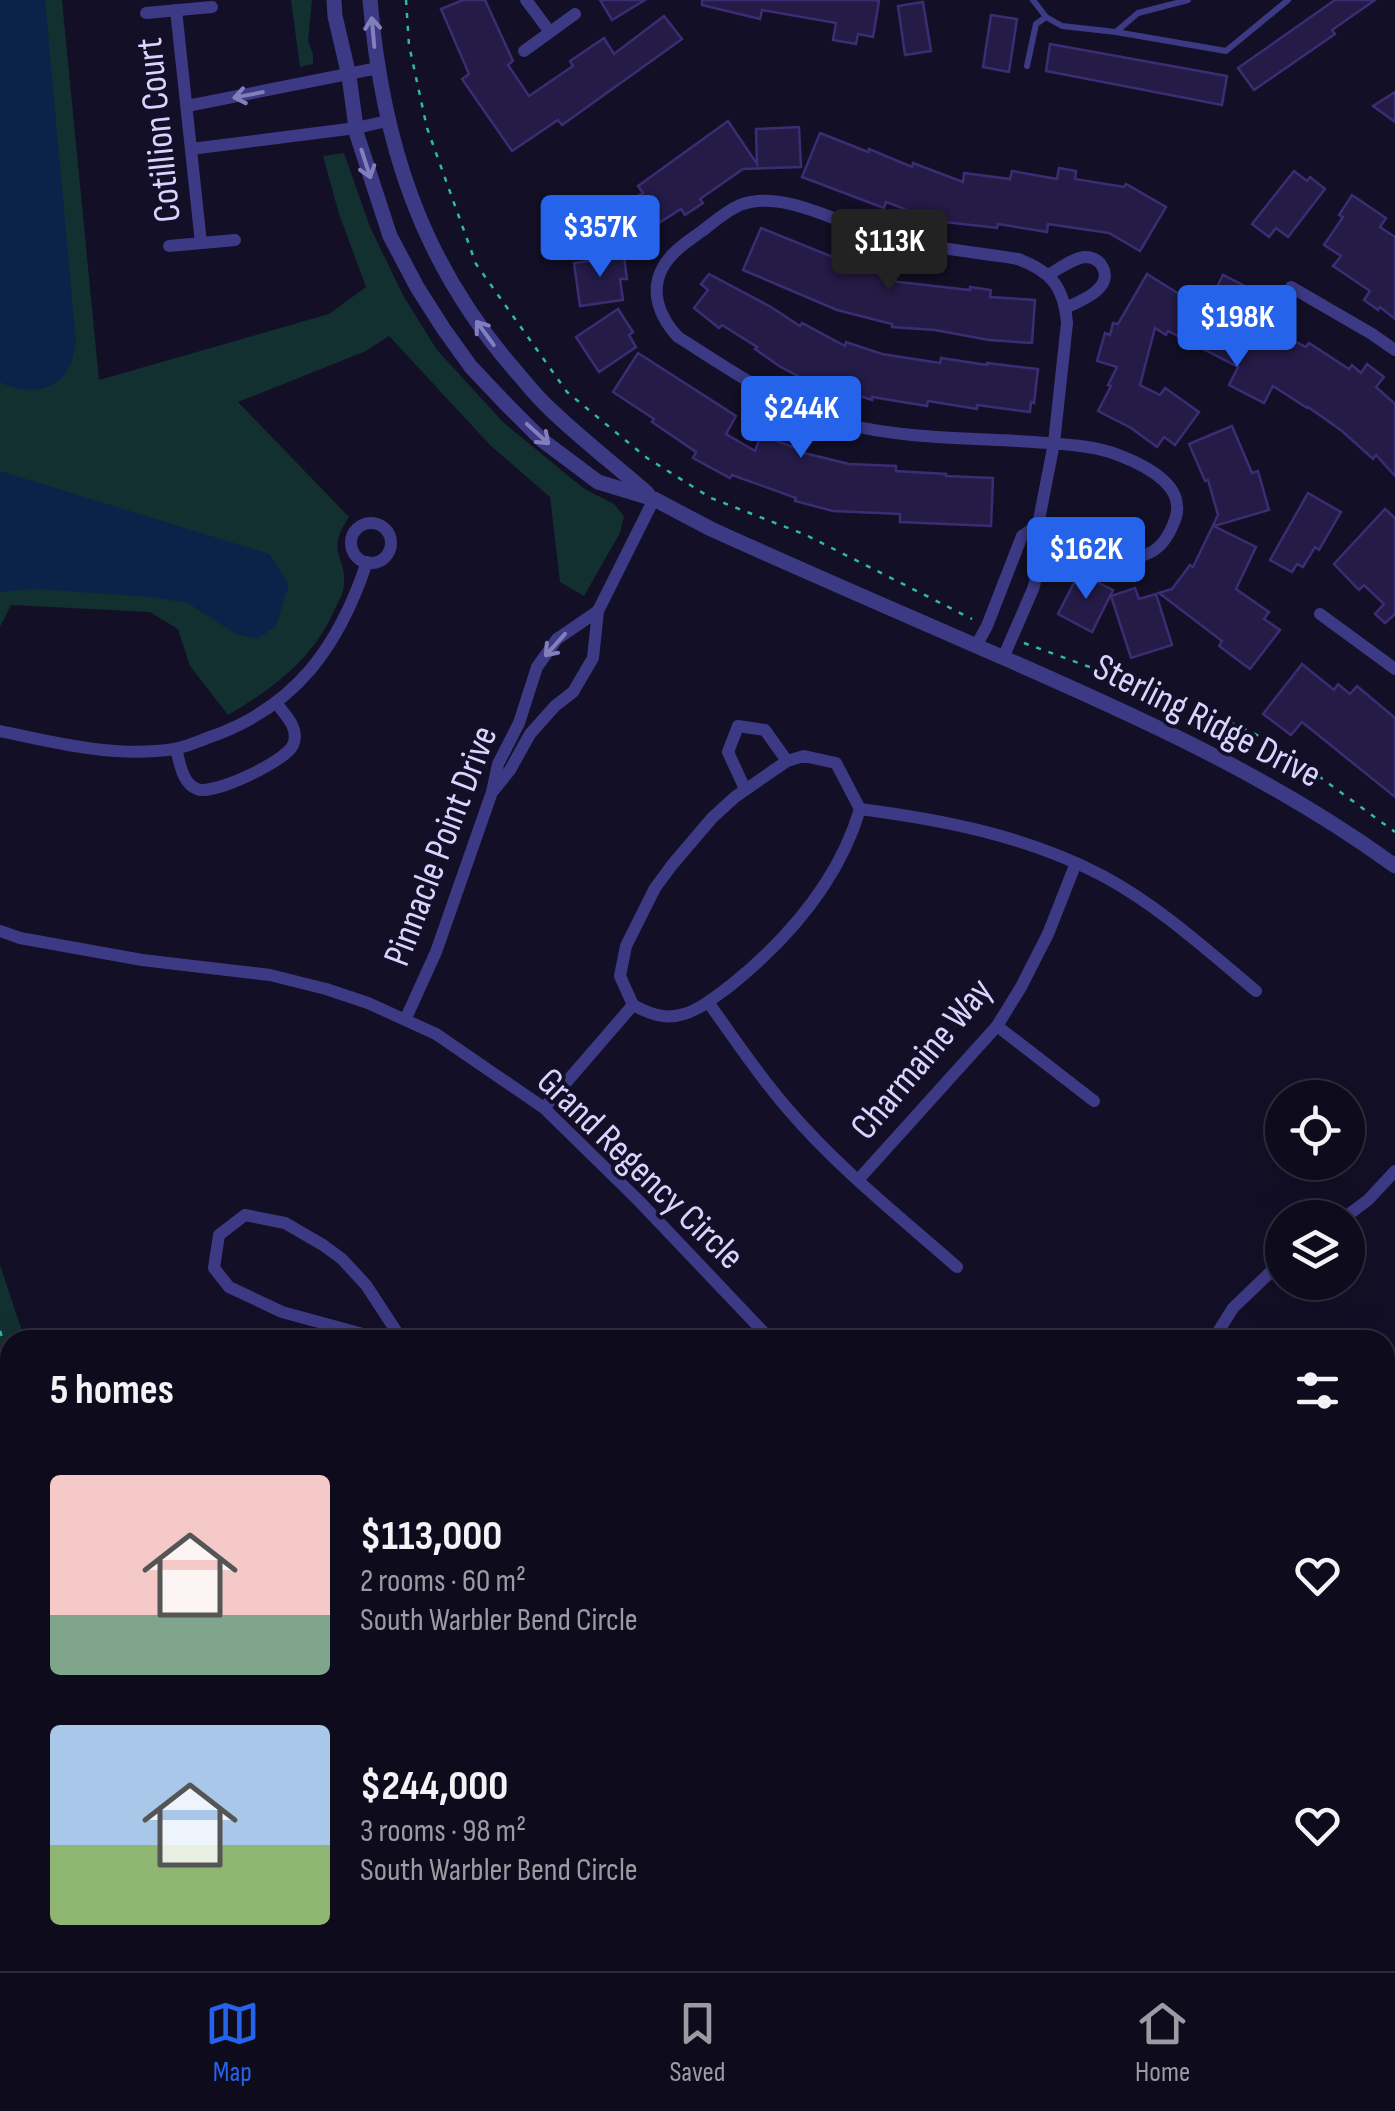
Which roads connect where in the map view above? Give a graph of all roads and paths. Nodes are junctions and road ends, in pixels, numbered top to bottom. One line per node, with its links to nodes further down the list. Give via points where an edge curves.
1 (334, 0): 18 (street, Sterling Ridge Drive)
2 (370, 0): 17 (street, Sterling Ridge Drive, one-way to 2)
3 (406, 0): 36 (path, via 427,128 476,264 568,392 646,458 712,498 806,535)
4 (526, 0): 13 (street)
5 (1033, 0): 12 (lane)
6 (1188, 0): 14 (lane, via 1138,13)
7 (1288, 0): 14 (lane, via 1226,51)
8 (212, 7): 9 (street, Cotillion Court)
9 (176, 10): 10 (street, Cotillion Court); 19 (street, Cotillion Court)
10 (146, 12)
11 (576, 14): 13 (street)
12 (1046, 17): 14 (lane, via 1062,26); 16 (lane, via 1036,24)
13 (550, 32): 15 (street)
14 (1116, 32)
15 (524, 51)
16 (1027, 66)
17 (378, 68): 18 (street); 20 (street, Sterling Ridge Drive)
18 (349, 76): 19 (street, one-way to 19); 21 (street, Sterling Ridge Drive)
19 (187, 106): 22 (street, Cotillion Court)
20 (387, 120): 21 (street); 31 (street, Sterling Ridge Drive, one-way to 20, via 547,406 485,336 444,271 403,178)
21 (356, 128): 22 (street); 31 (street, Sterling Ridge Drive, one-way to 31, via 390,236 471,367 542,440 598,482)
22 (191, 148): 24 (street, Cotillion Court)
23 (235, 240): 24 (street, Cotillion Court)
24 (201, 243): 25 (street, Cotillion Court)
25 (169, 246)
26 (1048, 275): 28 (street); 28 (street, via 1081,258 1099,262 1104,282 1098,291); 30 (street, via 1018,259 903,242 761,201 729,211 673,252 656,292 665,324 678,337 805,411 892,432)
27 (1291, 287): 29 (street)
28 (1066, 308): 30 (street)
29 (1395, 350)
30 (1054, 444): 32 (street); 32 (street, via 1109,452 1152,471 1170,486 1177,514 1158,548 1138,556)
31 (654, 499): 34 (street, Pinnacle Point Drive); 38 (street, Sterling Ridge Drive)
32 (1038, 525): 36 (street, via 1022,536); 37 (street, via 1044,547)
33 (367, 562): 42 (street, via 338,632)
34 (598, 611): 41 (street, Pinnacle Point Drive, one-way to 41, via 556,639); 43 (street, Pinnacle Point Drive, via 593,658 573,692)
35 (1320, 614): 40 (street)
36 (987, 626): 38 (street)
37 (1012, 637): 39 (street); 50 (path, via 1272,742)
38 (976, 646): 39 (street, Sterling Ridge Drive)
39 (1003, 658): 52 (street, Sterling Ridge Drive, via 1207,750)
40 (1395, 669)
41 (530, 694): 43 (street, Pinnacle Point Drive); 48 (street, Pinnacle Point Drive)
42 (277, 704): 45 (street); 45 (street, via 296,730 294,744 249,776 207,792 194,788)
43 (555, 706): 48 (street)
44 (0, 731): 45 (street, via 126,751)
45 (176, 749)
46 (787, 761): 47 (street); 47 (street, via 764,730 738,726 728,752); 49 (street, via 804,756 836,763)
47 (745, 790): 56 (street, via 672,865 638,919 620,976)
48 (492, 792): 57 (street, Pinnacle Point Drive)
49 (860, 809): 51 (street, via 983,830); 55 (street, via 830,874 795,924)
50 (1395, 832)
51 (1076, 863): 54 (street, via 1170,920); 58 (street, Charmaine Way, via 1048,934)
52 (1395, 866)
53 (0, 931): 57 (street, Grand Regency Circle, via 142,960 270,975)
54 (1256, 990)
55 (708, 1002): 56 (street, via 657,1017); 62 (street, via 788,1110)
56 (633, 1006): 60 (street)
57 (406, 1018): 60 (street, Grand Regency Circle)
58 (997, 1026): 59 (street); 62 (street, Charmaine Way)
59 (1094, 1100)
60 (544, 1108): 68 (street, Grand Regency Circle)
61 (1395, 1171): 63 (street)
62 (858, 1180): 64 (street)
63 (1365, 1202)
64 (957, 1267)
65 (1265, 1277): 69 (street)
66 (348, 1330): 67 (street, via 282,1312 230,1286 214,1268 218,1235 245,1214 285,1223 342,1259)
67 (395, 1330)
68 (762, 1330)
69 (1219, 1330)

